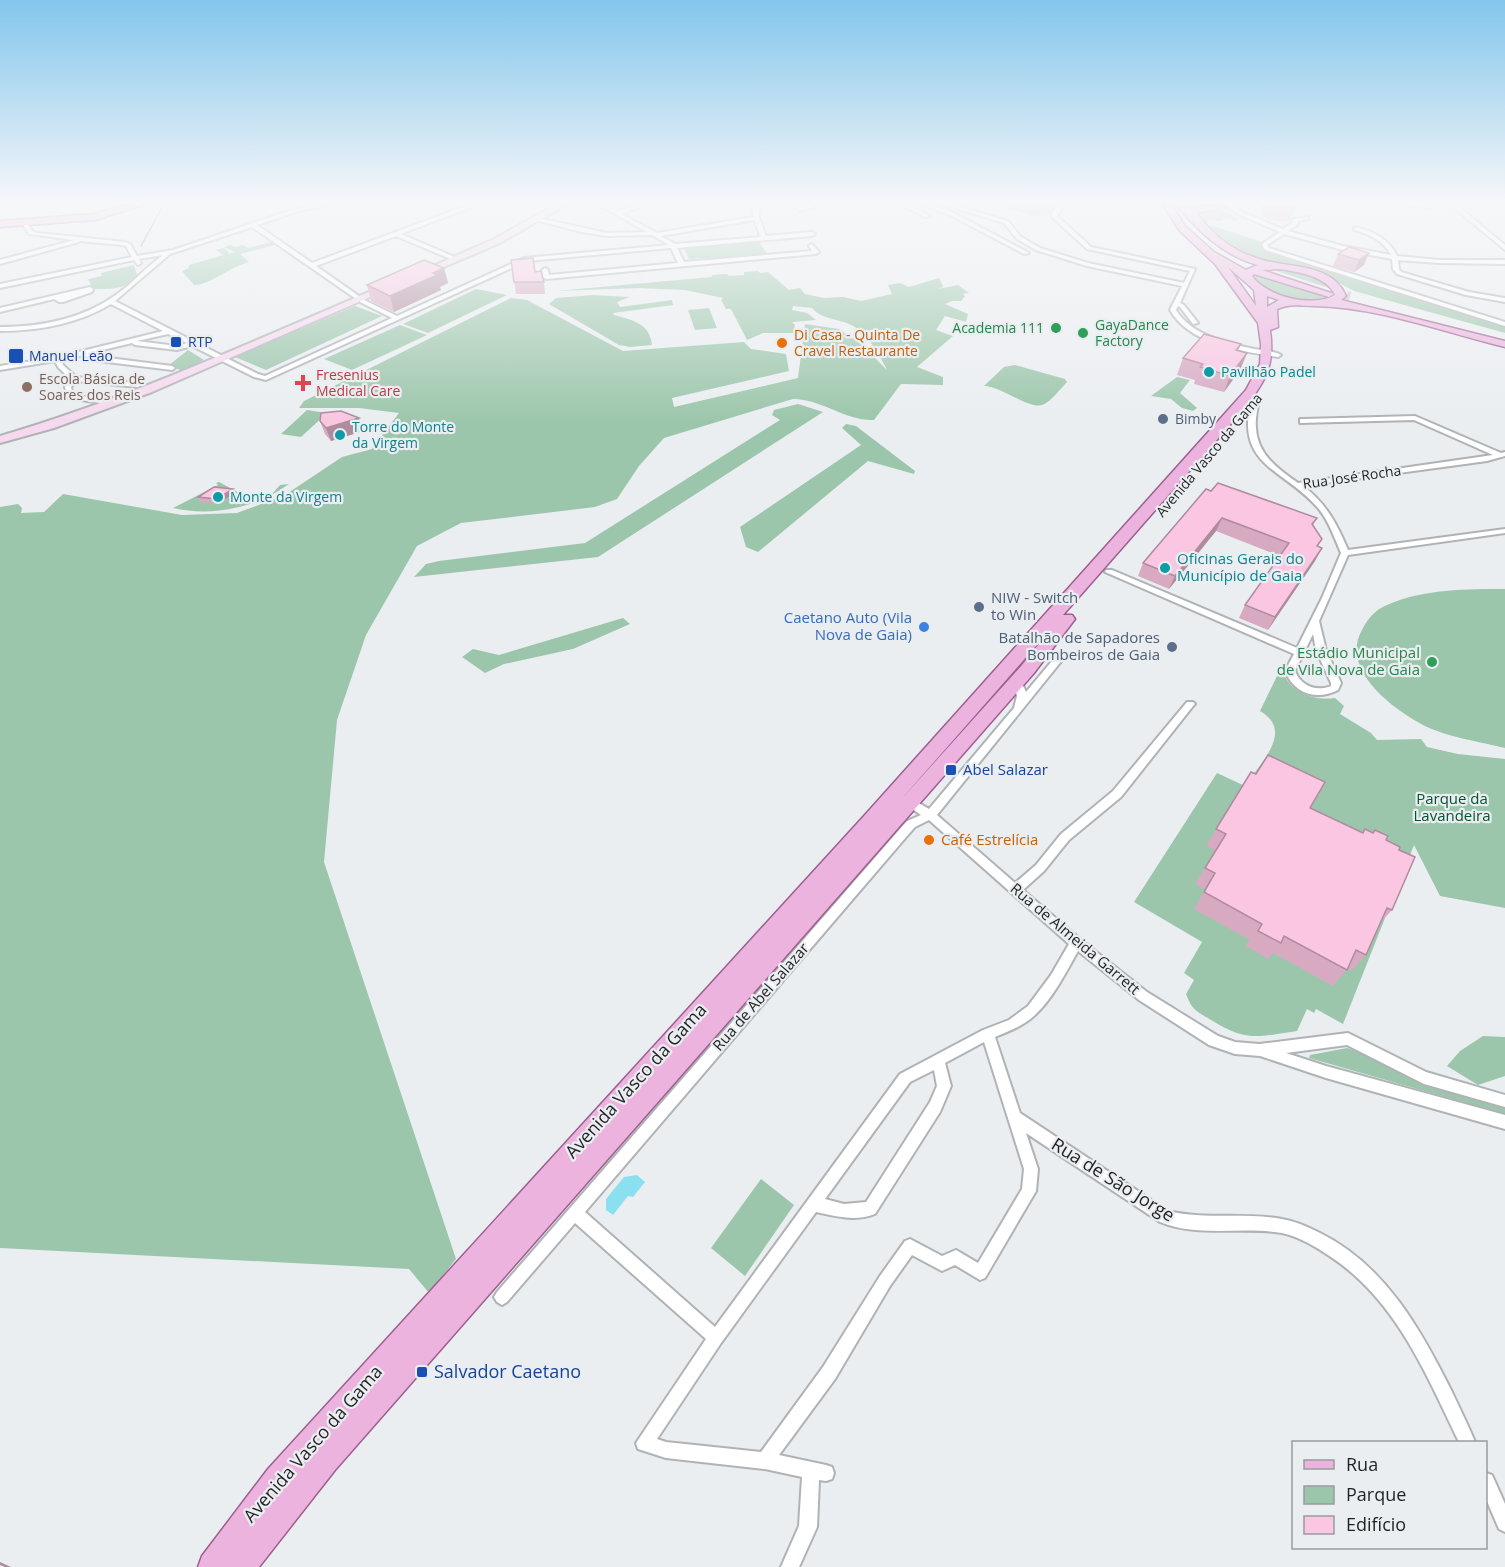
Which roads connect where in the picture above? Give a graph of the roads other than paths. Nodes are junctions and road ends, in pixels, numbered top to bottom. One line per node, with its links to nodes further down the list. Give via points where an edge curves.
1 (54, 275): 19 (street)
2 (140, 275): 27 (street)
3 (326, 275): 24 (street)
4 (416, 275): 16 (main road)
5 (491, 275): 30 (street)
6 (546, 275): 7 (street)
7 (567, 275)
8 (1139, 275): 18 (street)
9 (1191, 275): 18 (street)
10 (1228, 275): 32 (main road)
11 (1248, 275): 20 (main road)
12 (1280, 275): 21 (main road)
13 (1318, 275): 21 (main road, via 1328,279)
14 (1350, 275): 33 (street)
15 (1405, 275): 25 (street, via 1468,294)
16 (409, 278)
17 (399, 283): 24 (main road)
18 (1186, 285): 28 (street)
19 (0, 286)
20 (1258, 288): 26 (main road); 32 (main road, Avenida Vasco da Gama, via 1263,299)
21 (1332, 294): 26 (main road); 36 (main road, via 1358,306); 36 (main road, via 1353,293)
22 (55, 297): 29 (street)
23 (1348, 298): 36 (main road)
24 (360, 299): 30 (street); 42 (main road)
25 (1505, 300)
26 (1298, 301): 40 (main road, via 1272,307)
27 (110, 302): 34 (street, via 44,327); 35 (street)
28 (1176, 303): 31 (street); 40 (street, via 1174,315 1200,334)
29 (0, 310)
30 (397, 318): 42 (street, via 270,377 256,376)
31 (1195, 323)
32 (1263, 324): 40 (main road, Avenida Vasco da Gama)
33 (1505, 324)
34 (0, 329)
35 (167, 332): 37 (street); 38 (street)
36 (1505, 340)
37 (131, 341): 38 (street, via 177,348); 39 (street)
38 (190, 344): 42 (street)
39 (86, 353): 41 (street); 44 (street, via 91,358)
40 (1273, 354): 48 (main road, Avenida Vasco da Gama, via 1274,374); 56 (main road, Avenida Vasco da Gama, via 1240,406)
41 (58, 359): 43 (street); 45 (street)
42 (220, 359): 50 (main road, via 114,404)
43 (0, 368)
44 (172, 368)
45 (74, 379): 46 (street); 47 (street, via 68,387 70,397)
46 (138, 385)
47 (101, 401)
48 (1254, 404): 52 (street, Rua José Rocha, via 1254,442 1273,468); 55 (main road, Avenida Vasco da Gama)
49 (1303, 421): 51 (street, via 1415,418)
50 (0, 440)
51 (1502, 454): 52 (street, Rua José Rocha)
52 (1297, 485): 54 (street, via 1327,515)
53 (1505, 531): 54 (street)
54 (1345, 553): 57 (street)
55 (1108, 572): 56 (main road, Avenida Vasco da Gama); 58 (street)
56 (1073, 604): 60 (main road, Avenida Vasco da Gama); 63 (main road, Avenida Vasco da Gama, via 942,741)
57 (1315, 621): 58 (street); 58 (street, via 1335,688 1312,692 1296,683 1290,671)
58 (1299, 652)
59 (1060, 657): 61 (street, Rua de Abel Salazar)
60 (1017, 681): 61 (street); 63 (main road, Avenida Vasco da Gama)
61 (1023, 702): 64 (street, Rua de Abel Salazar)
62 (1190, 704): 65 (street, via 1117,794 1065,837)
63 (902, 801): 64 (street, Rua de Almeida Garrett); 81 (main road, Avenida Vasco da Gama, via 278,1479); 82 (main road, Avenida Vasco da Gama, via 815,905 367,1411)
64 (930, 815): 65 (street, Rua de Almeida Garrett); 74 (street, Rua de Abel Salazar, via 911,824)
65 (1016, 890): 66 (street, Rua de Almeida Garrett)
66 (1076, 944): 67 (street, via 1032,1010); 68 (street, Rua de Almeida Garrett, via 1143,996 1214,1041)
67 (988, 1035): 69 (street); 71 (street)
68 (1259, 1050): 70 (street, Rua de Almeida Garrett, via 1348,1039 1424,1078); 72 (street, Rua de Almeida Garrett)
69 (938, 1060): 73 (street, via 905,1078); 73 (street, via 944,1086 935,1107 870,1209 844,1211)
70 (1505, 1101)
71 (1014, 1117): 77 (street, Rua de São Jorge, via 1165,1216 1180,1222 1283,1226 1300,1230 1345,1256 1380,1286 1397,1308); 78 (street, via 1031,1170 1029,1191 980,1274 956,1257 942,1264 910,1246 829,1373)
72 (1505, 1122)
73 (814, 1204): 76 (street)
74 (575, 1213): 75 (street, Rua de Abel Salazar); 76 (street)
75 (502, 1297)
76 (716, 1338): 78 (street, via 644,1443 666,1450)
77 (1466, 1441)
78 (765, 1461): 83 (street, via 819,1471 808,1527)
79 (1487, 1485): 80 (street)
80 (1505, 1522)
81 (213, 1567)
82 (240, 1567)
83 (790, 1567)

